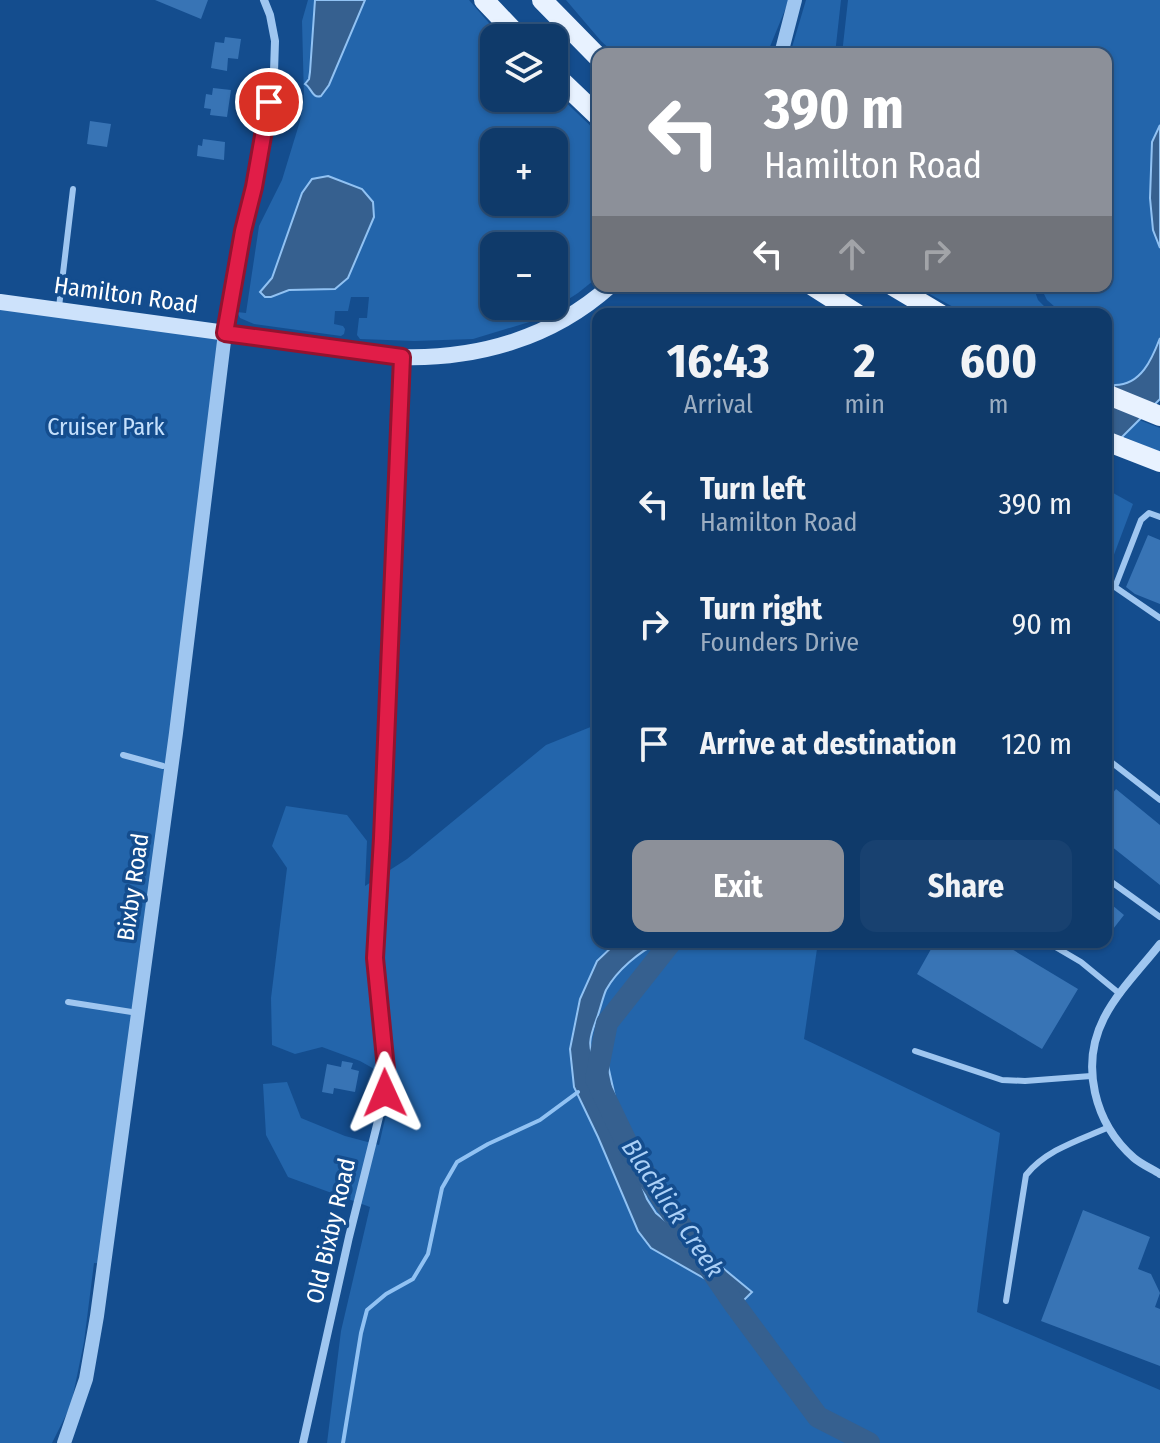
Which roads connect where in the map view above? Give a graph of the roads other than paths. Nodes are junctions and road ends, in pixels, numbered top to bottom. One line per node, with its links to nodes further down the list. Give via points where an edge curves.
1 (264, 0): 18 (street, via 275,41 274,72)
2 (484, 0): 5 (main road)
3 (542, 0): 7 (main road)
4 (795, 0): 6 (street)
5 (507, 24)
6 (783, 48)
7 (592, 51)
8 (568, 87): 9 (main road)
9 (592, 110)
10 (73, 189): 17 (lane)
11 (603, 292): 19 (main road, Hamilton Road, via 564,320 498,347)
12 (822, 292): 15 (main road)
13 (903, 292): 16 (main road)
14 (0, 302): 17 (main road, Hamilton Road)
15 (848, 308)
16 (930, 308)
17 (58, 310): 18 (main road, Hamilton Road)
18 (225, 333): 19 (main road, Hamilton Road); 36 (street, Bixby Road)
19 (402, 357): 43 (street, Old Bixby Road, via 375,958 385,1093)
20 (1112, 396): 21 (main road)
21 (1160, 416)
22 (1112, 443): 23 (main road)
23 (1152, 459)
24 (1160, 517): 25 (lane, via 1149,513 1141,520 1115,587)
25 (1160, 618)
26 (123, 755): 28 (lane)
27 (1112, 763): 29 (lane)
28 (163, 766)
29 (1160, 800)
30 (1112, 882): 31 (lane)
31 (1160, 917)
32 (1160, 944): 34 (street)
33 (1057, 948): 34 (lane)
34 (1120, 994): 38 (street, via 1096,1036)
35 (68, 1002): 36 (lane)
36 (138, 1013): 42 (street, Bixby Road, via 92,1347)
37 (915, 1051): 38 (lane, via 1002,1080)
38 (1091, 1076): 39 (street)
39 (1109, 1127): 40 (street, via 1134,1158); 41 (lane, via 1048,1153 1026,1175)
40 (1160, 1174)
41 (1006, 1301)
42 (64, 1443)
43 (303, 1443)

